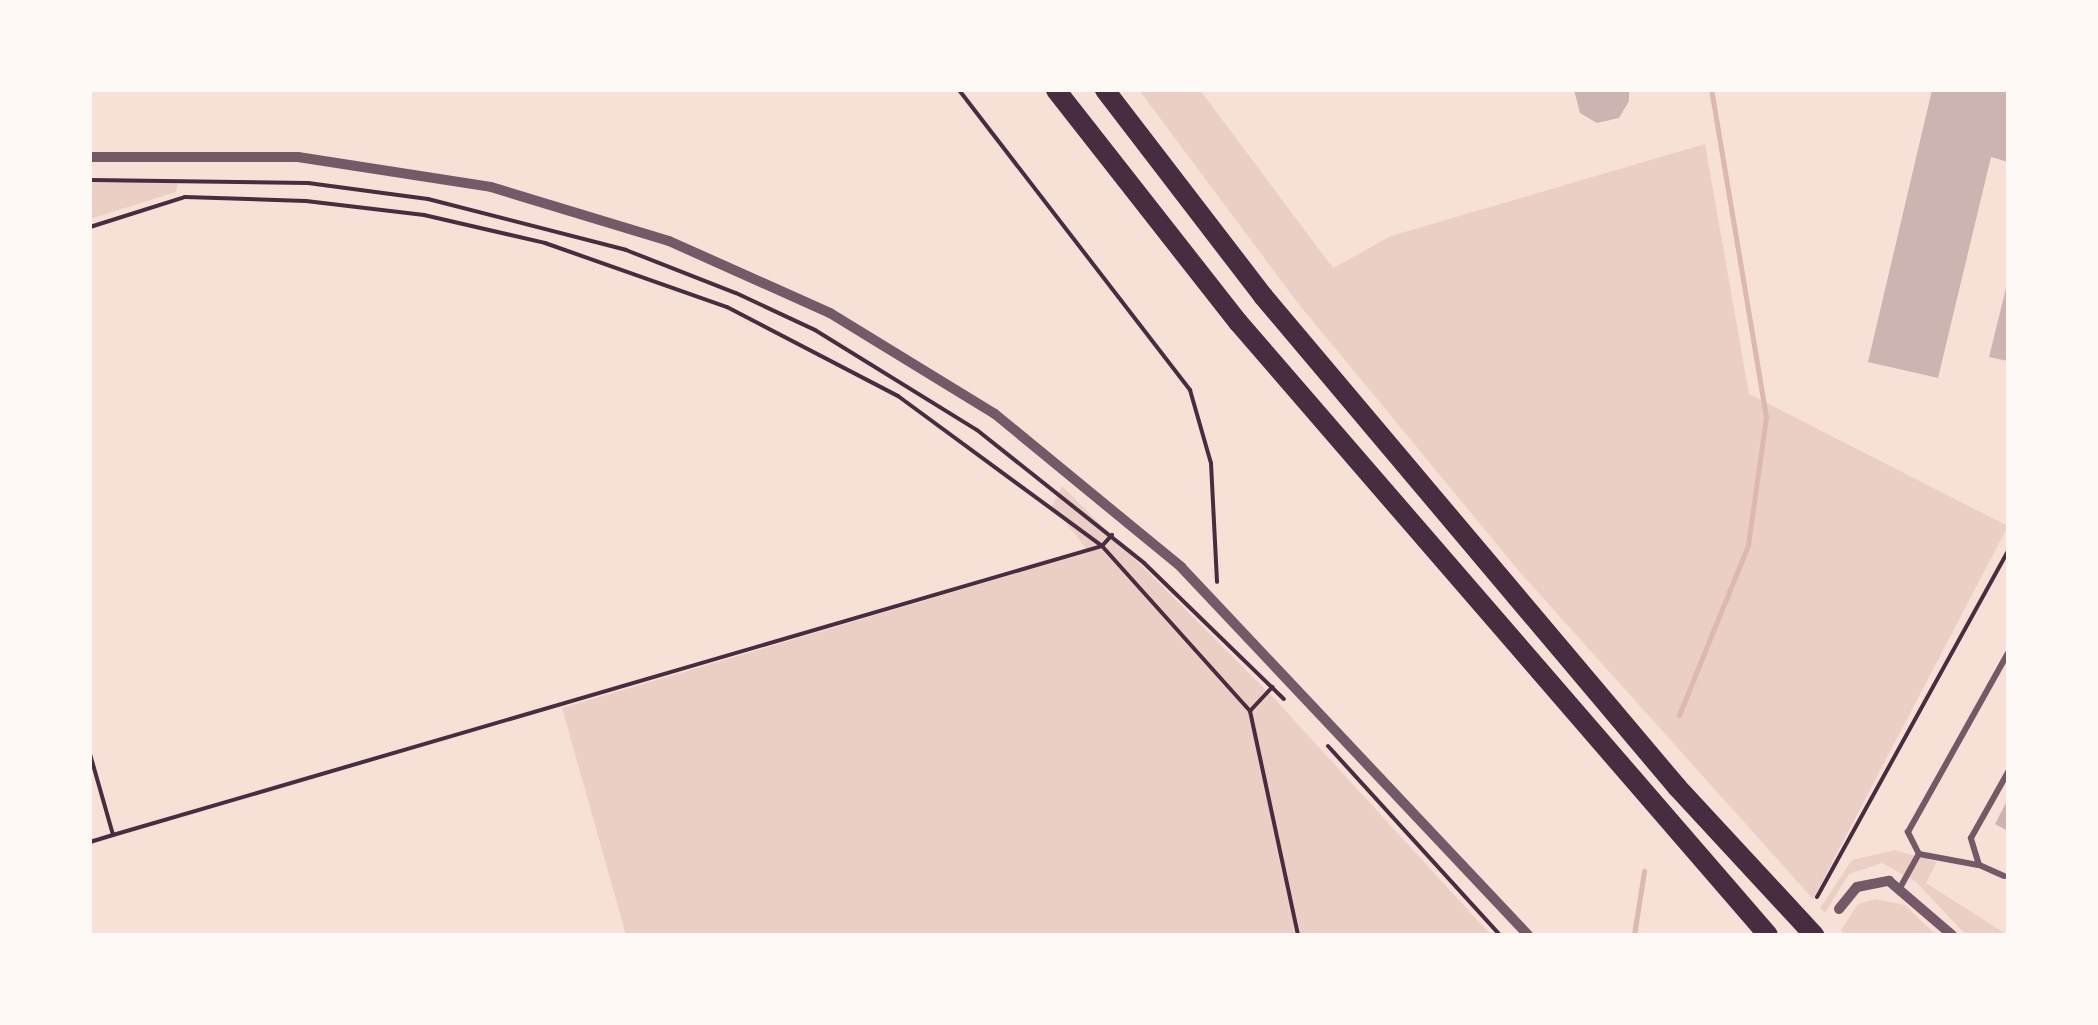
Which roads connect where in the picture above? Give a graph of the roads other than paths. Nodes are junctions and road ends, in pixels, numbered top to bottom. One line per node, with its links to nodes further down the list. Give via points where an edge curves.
1 (1056, 90): 12 (highway, via 1238,322)
2 (1105, 90): 13 (highway, via 1276,311 1677,787)
3 (90, 157): 11 (street, via 173,154 351,164 491,187 653,236 772,284 881,340 995,414 1219,603)
4 (2008, 653): 6 (lane, via 1908,832)
5 (2008, 772): 7 (lane, via 1971,838)
6 (1918, 854): 7 (lane); 9 (lane)
7 (1979, 865): 8 (lane)
8 (2004, 876)
9 (1901, 886): 10 (street, via 1874,880 1857,887); 14 (street)
10 (1839, 909)
11 (1528, 935)
12 (1768, 935)
13 (1814, 935)
14 (1952, 935)

